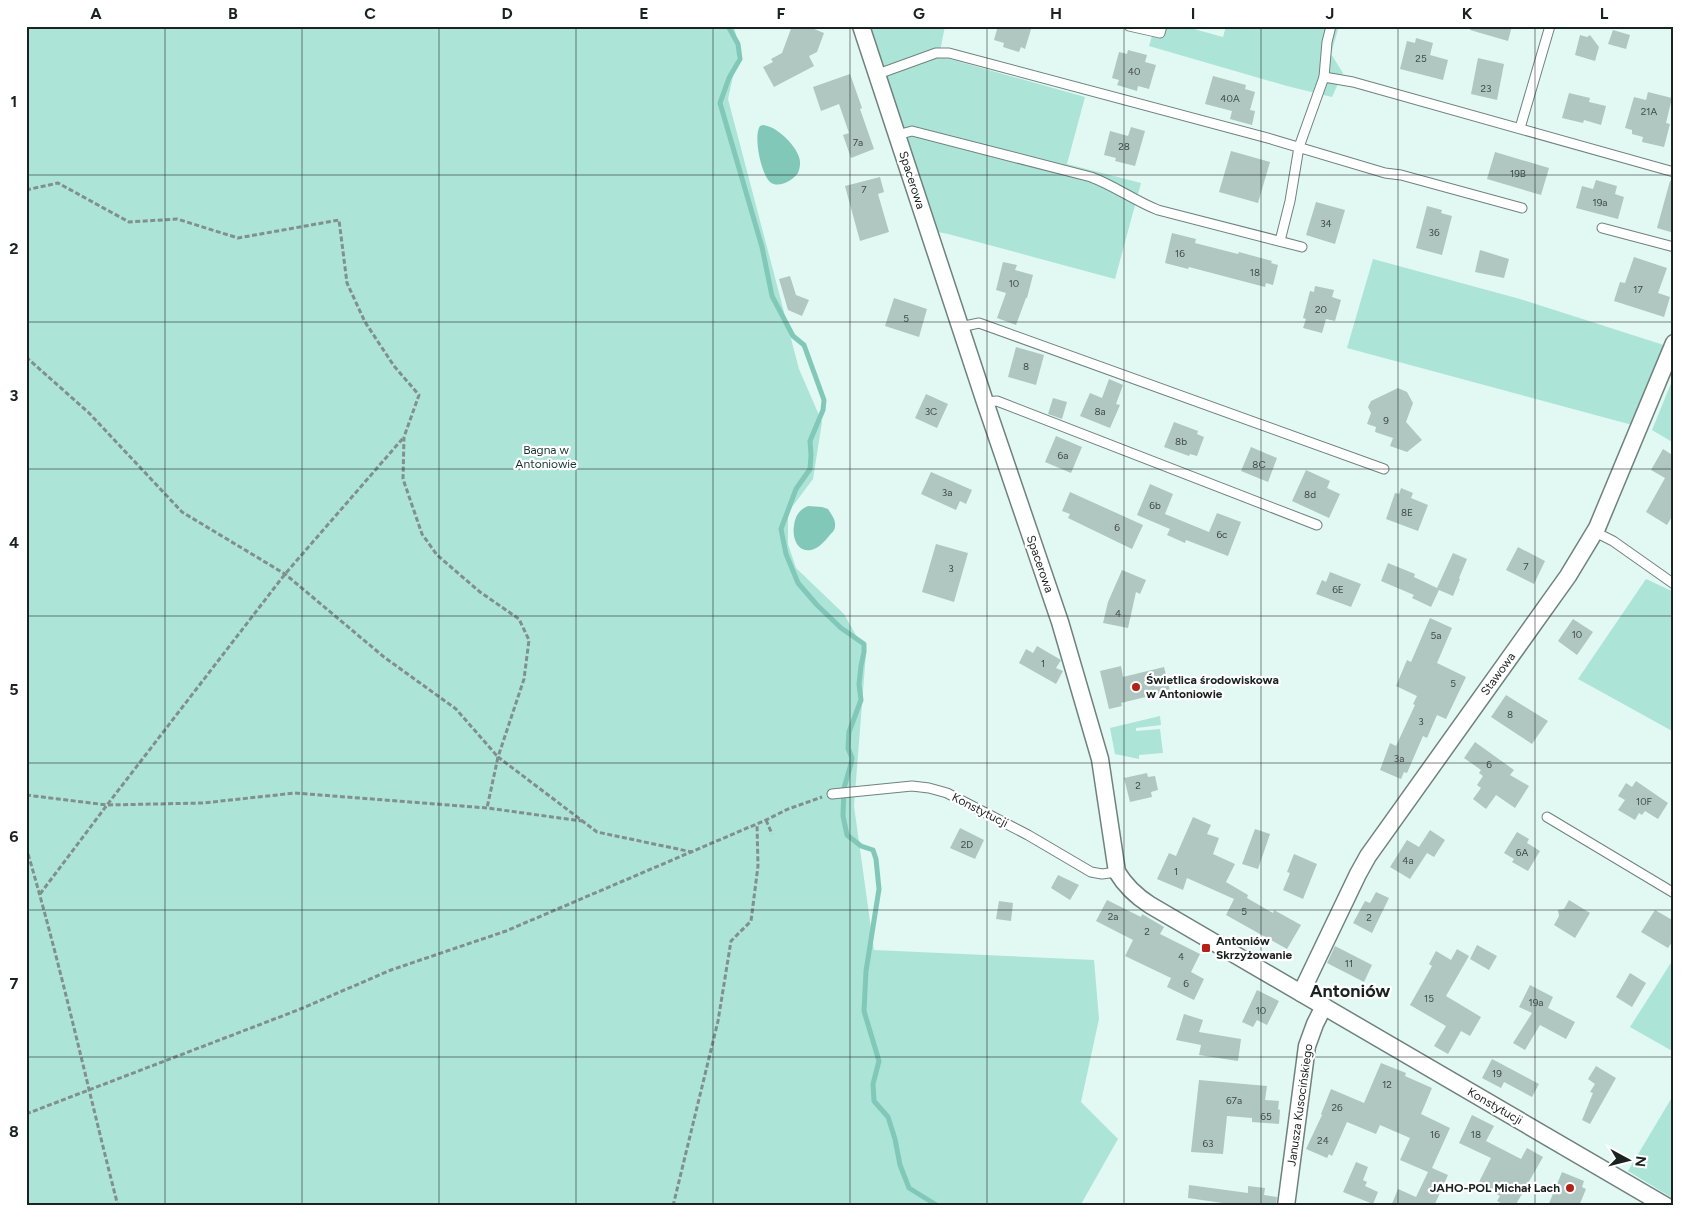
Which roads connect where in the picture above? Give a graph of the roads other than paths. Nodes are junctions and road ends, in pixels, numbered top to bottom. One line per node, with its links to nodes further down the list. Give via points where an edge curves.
1 (862, 26): 6 (street, Spacerowa)
2 (1129, 26): 3 (lane, via 1160,33)
3 (1162, 26)
4 (1331, 26): 7 (lane)
5 (1550, 26): 8 (lane)
6 (878, 74): 9 (street, Spacerowa); 10 (lane, via 936,53 949,53)
7 (1324, 77): 8 (lane); 10 (lane)
8 (1520, 128): 11 (lane)
9 (897, 135): 14 (lane, via 912,131 1091,177 1158,210); 17 (street, Spacerowa)
10 (1299, 147): 12 (lane, via 1384,173); 14 (lane)
11 (1674, 172)
12 (1522, 208)
13 (1602, 228): 16 (lane)
14 (1280, 241): 15 (lane)
15 (1302, 247)
16 (1674, 247)
17 (960, 327): 19 (street, Spacerowa); 20 (lane, via 979,324)
18 (1674, 343): 22 (street, Stawowa)
19 (985, 402): 21 (lane, via 997,401); 26 (street, Spacerowa, via 1060,622 1095,738)
20 (1384, 469)
21 (1317, 525)
22 (1595, 532): 23 (lane); 28 (street, Stawowa, via 1568,576 1368,856)
23 (1674, 584)
24 (832, 794): 26 (lane, Konstytucji, via 912,786 929,788 947,793 1091,872)
25 (1547, 817): 27 (lane)
26 (1117, 872): 28 (street, Spacerowa, via 1126,886 1143,901)
27 (1674, 893)
28 (1301, 993): 29 (street, Spacerowa)
29 (1324, 1006): 30 (street, Janusza Kusocińskiego, via 1307,1046); 31 (street, Konstytucji)
30 (1286, 1206)
31 (1666, 1206)

